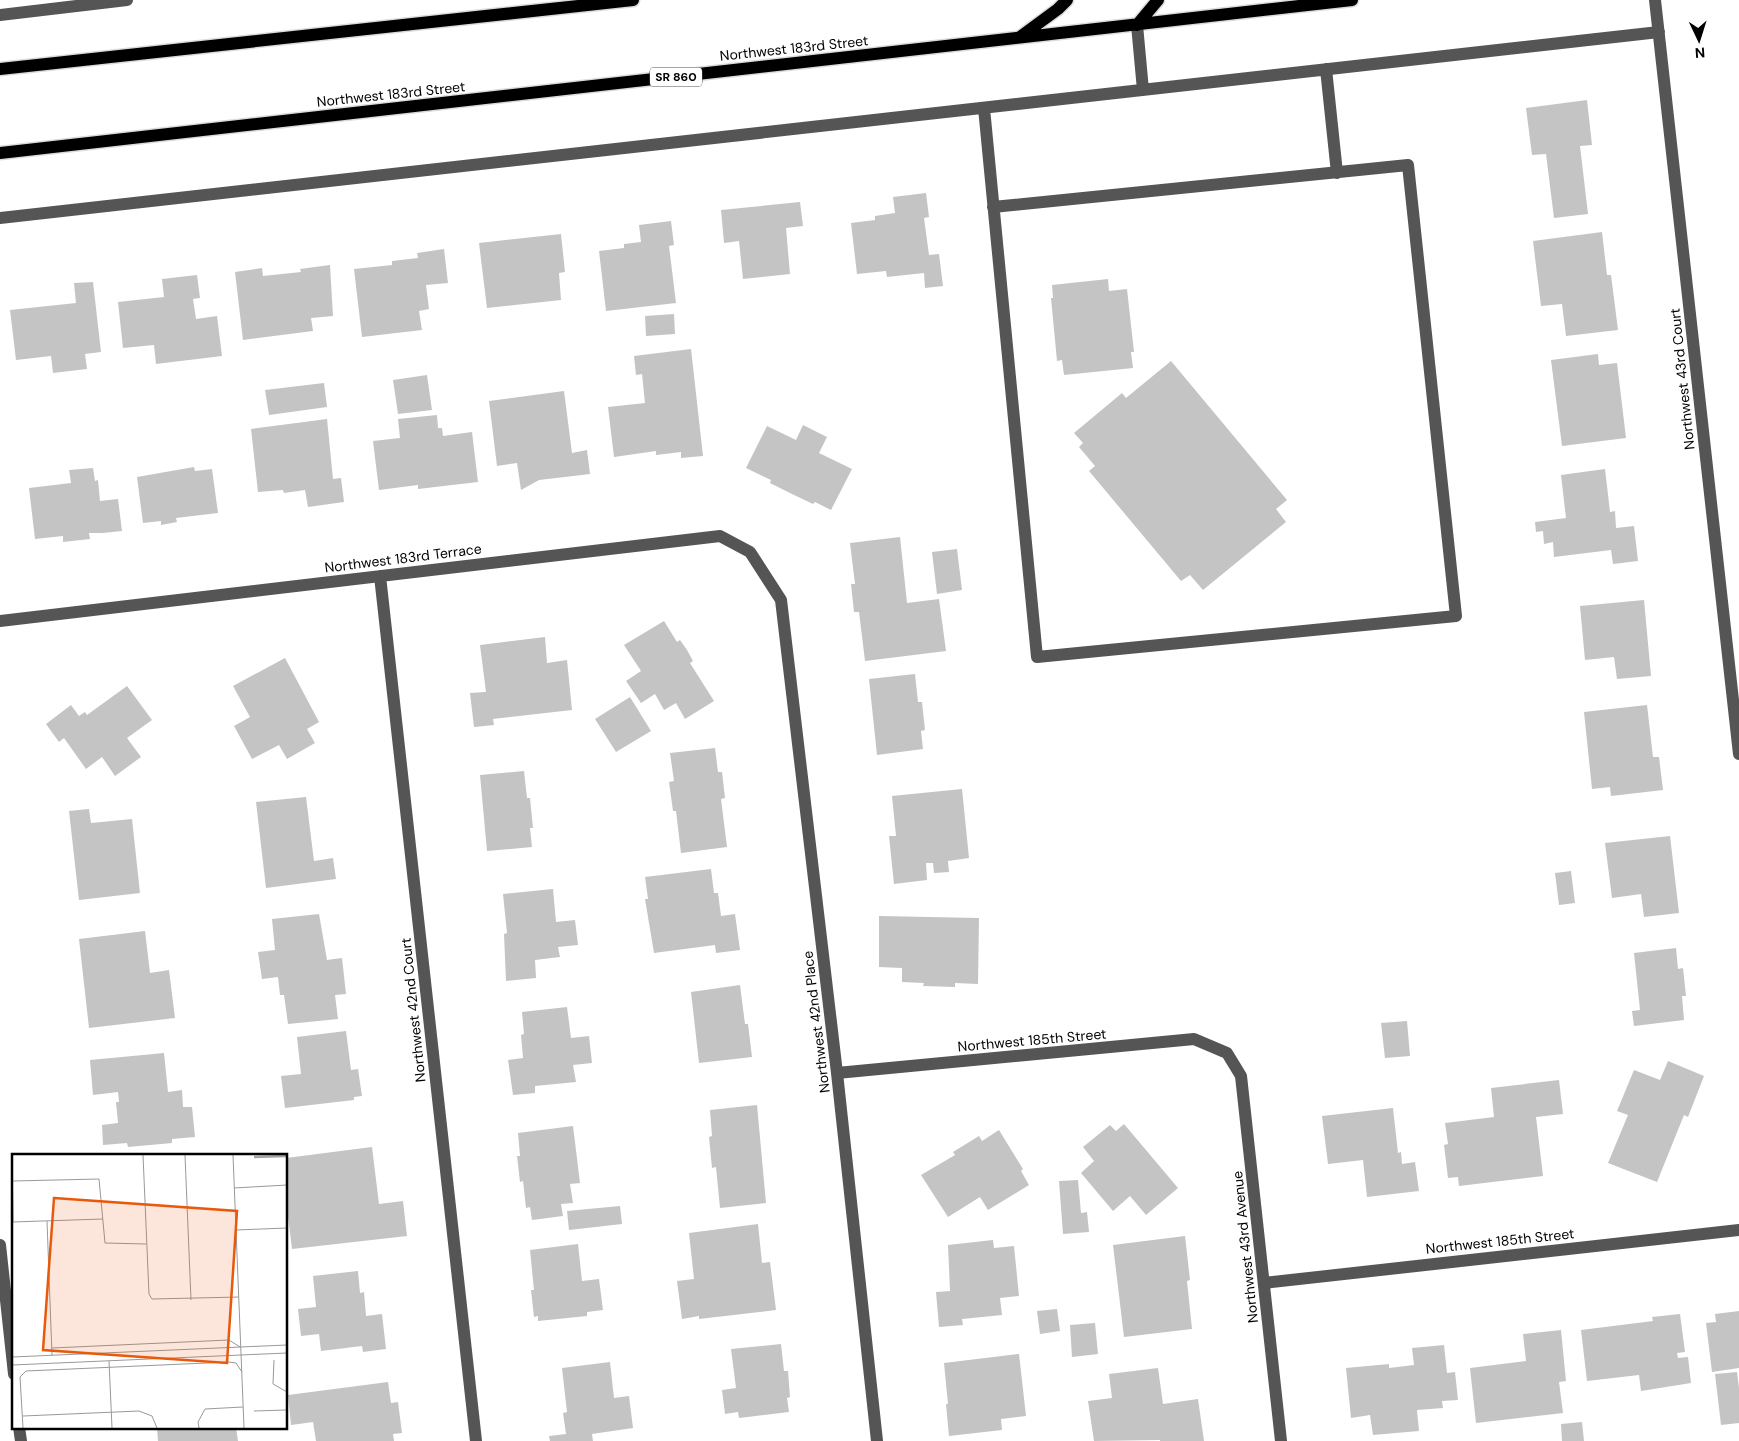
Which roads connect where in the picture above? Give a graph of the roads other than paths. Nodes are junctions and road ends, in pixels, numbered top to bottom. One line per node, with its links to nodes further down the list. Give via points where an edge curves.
1 (127, 0): 7 (street)
2 (632, 0): 11 (main road)
3 (1067, 0): 10 (main road)
4 (1158, 0): 8 (main road)
5 (1352, 0): 8 (main road, Northwest 183rd Street / SR 860)
6 (1655, 0): 9 (street, Northwest 43rd Court)
7 (0, 15)
8 (1137, 25): 10 (main road, Northwest 183rd Street / SR 860); 13 (street)
9 (1659, 32): 12 (street); 22 (street, Northwest 43rd Court)
10 (1018, 38): 15 (main road, Northwest 183rd Street / SR 860)
11 (0, 69)
12 (1326, 69): 13 (street); 16 (street)
13 (1143, 90): 14 (street)
14 (984, 108): 17 (street); 18 (street)
15 (0, 153)
16 (1337, 172): 17 (street); 17 (street, via 1408,165 1456,616 1037,657)
17 (993, 207)
18 (0, 218)
19 (380, 576): 20 (street, Northwest 183rd Terrace, via 720,536 750,552); 21 (street, Northwest 183rd Terrace); 32 (street, Northwest 42nd Court)
20 (781, 600): 24 (street, Northwest 42nd Place)
21 (0, 622)
22 (1739, 754)
23 (1227, 1053): 24 (street, Northwest 185th Street, via 1194,1039); 28 (street, Northwest 43rd Avenue, via 1241,1076)
24 (837, 1073): 33 (street, Northwest 42nd Place)
25 (1739, 1230): 28 (street, Northwest 185th Street)
26 (0, 1246): 27 (street)
27 (1, 1262): 29 (street)
28 (1264, 1283): 34 (street, Northwest 43rd Avenue)
29 (12, 1357)
30 (19, 1428): 31 (street)
31 (21, 1441)
32 (476, 1441)
33 (877, 1441)
34 (1281, 1441)

